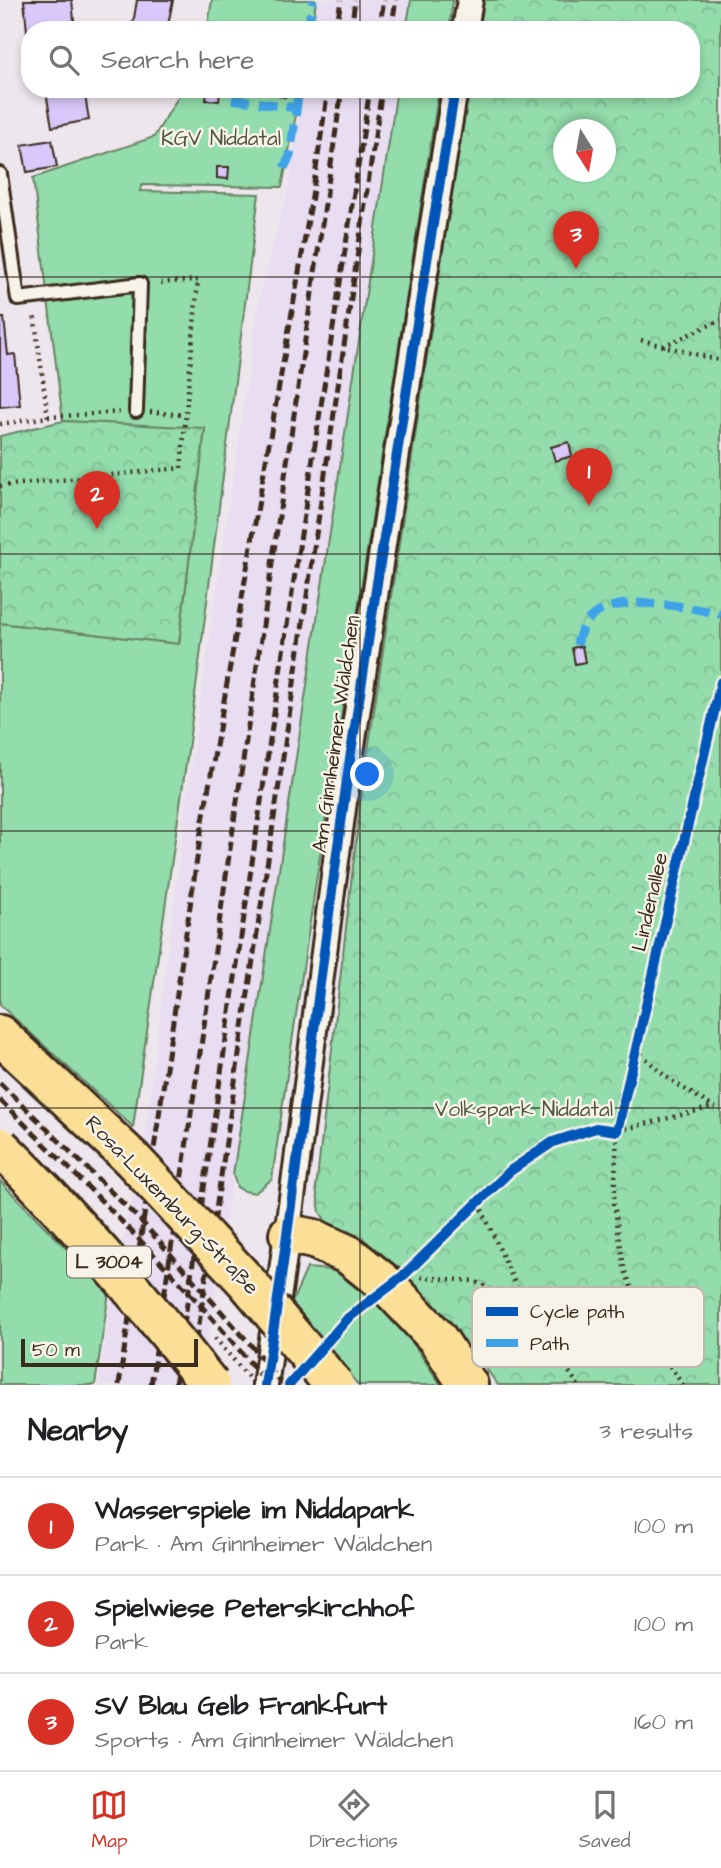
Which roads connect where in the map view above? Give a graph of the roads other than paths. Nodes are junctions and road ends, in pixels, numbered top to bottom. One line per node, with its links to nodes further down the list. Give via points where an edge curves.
1 (470, 0): 2 (street)
2 (466, 21)
3 (454, 98): 8 (street, Am Ginnheimer Wäldchen, via 352,748)
4 (0, 174): 5 (lane, via 18,299 140,284)
5 (136, 411)
6 (0, 1035): 11 (highway, Rosa-Luxemburg-Straße, bridge, via 131,1158 246,1281)
7 (0, 1147): 9 (highway, L 3004, bridge, via 96,1247)
8 (289, 1234): 10 (street, Am Ginnheimer Wäldchen); 12 (highway, via 314,1239 349,1255 389,1287 437,1338)
9 (210, 1385)
10 (265, 1385)
11 (334, 1385)
12 (468, 1385)

